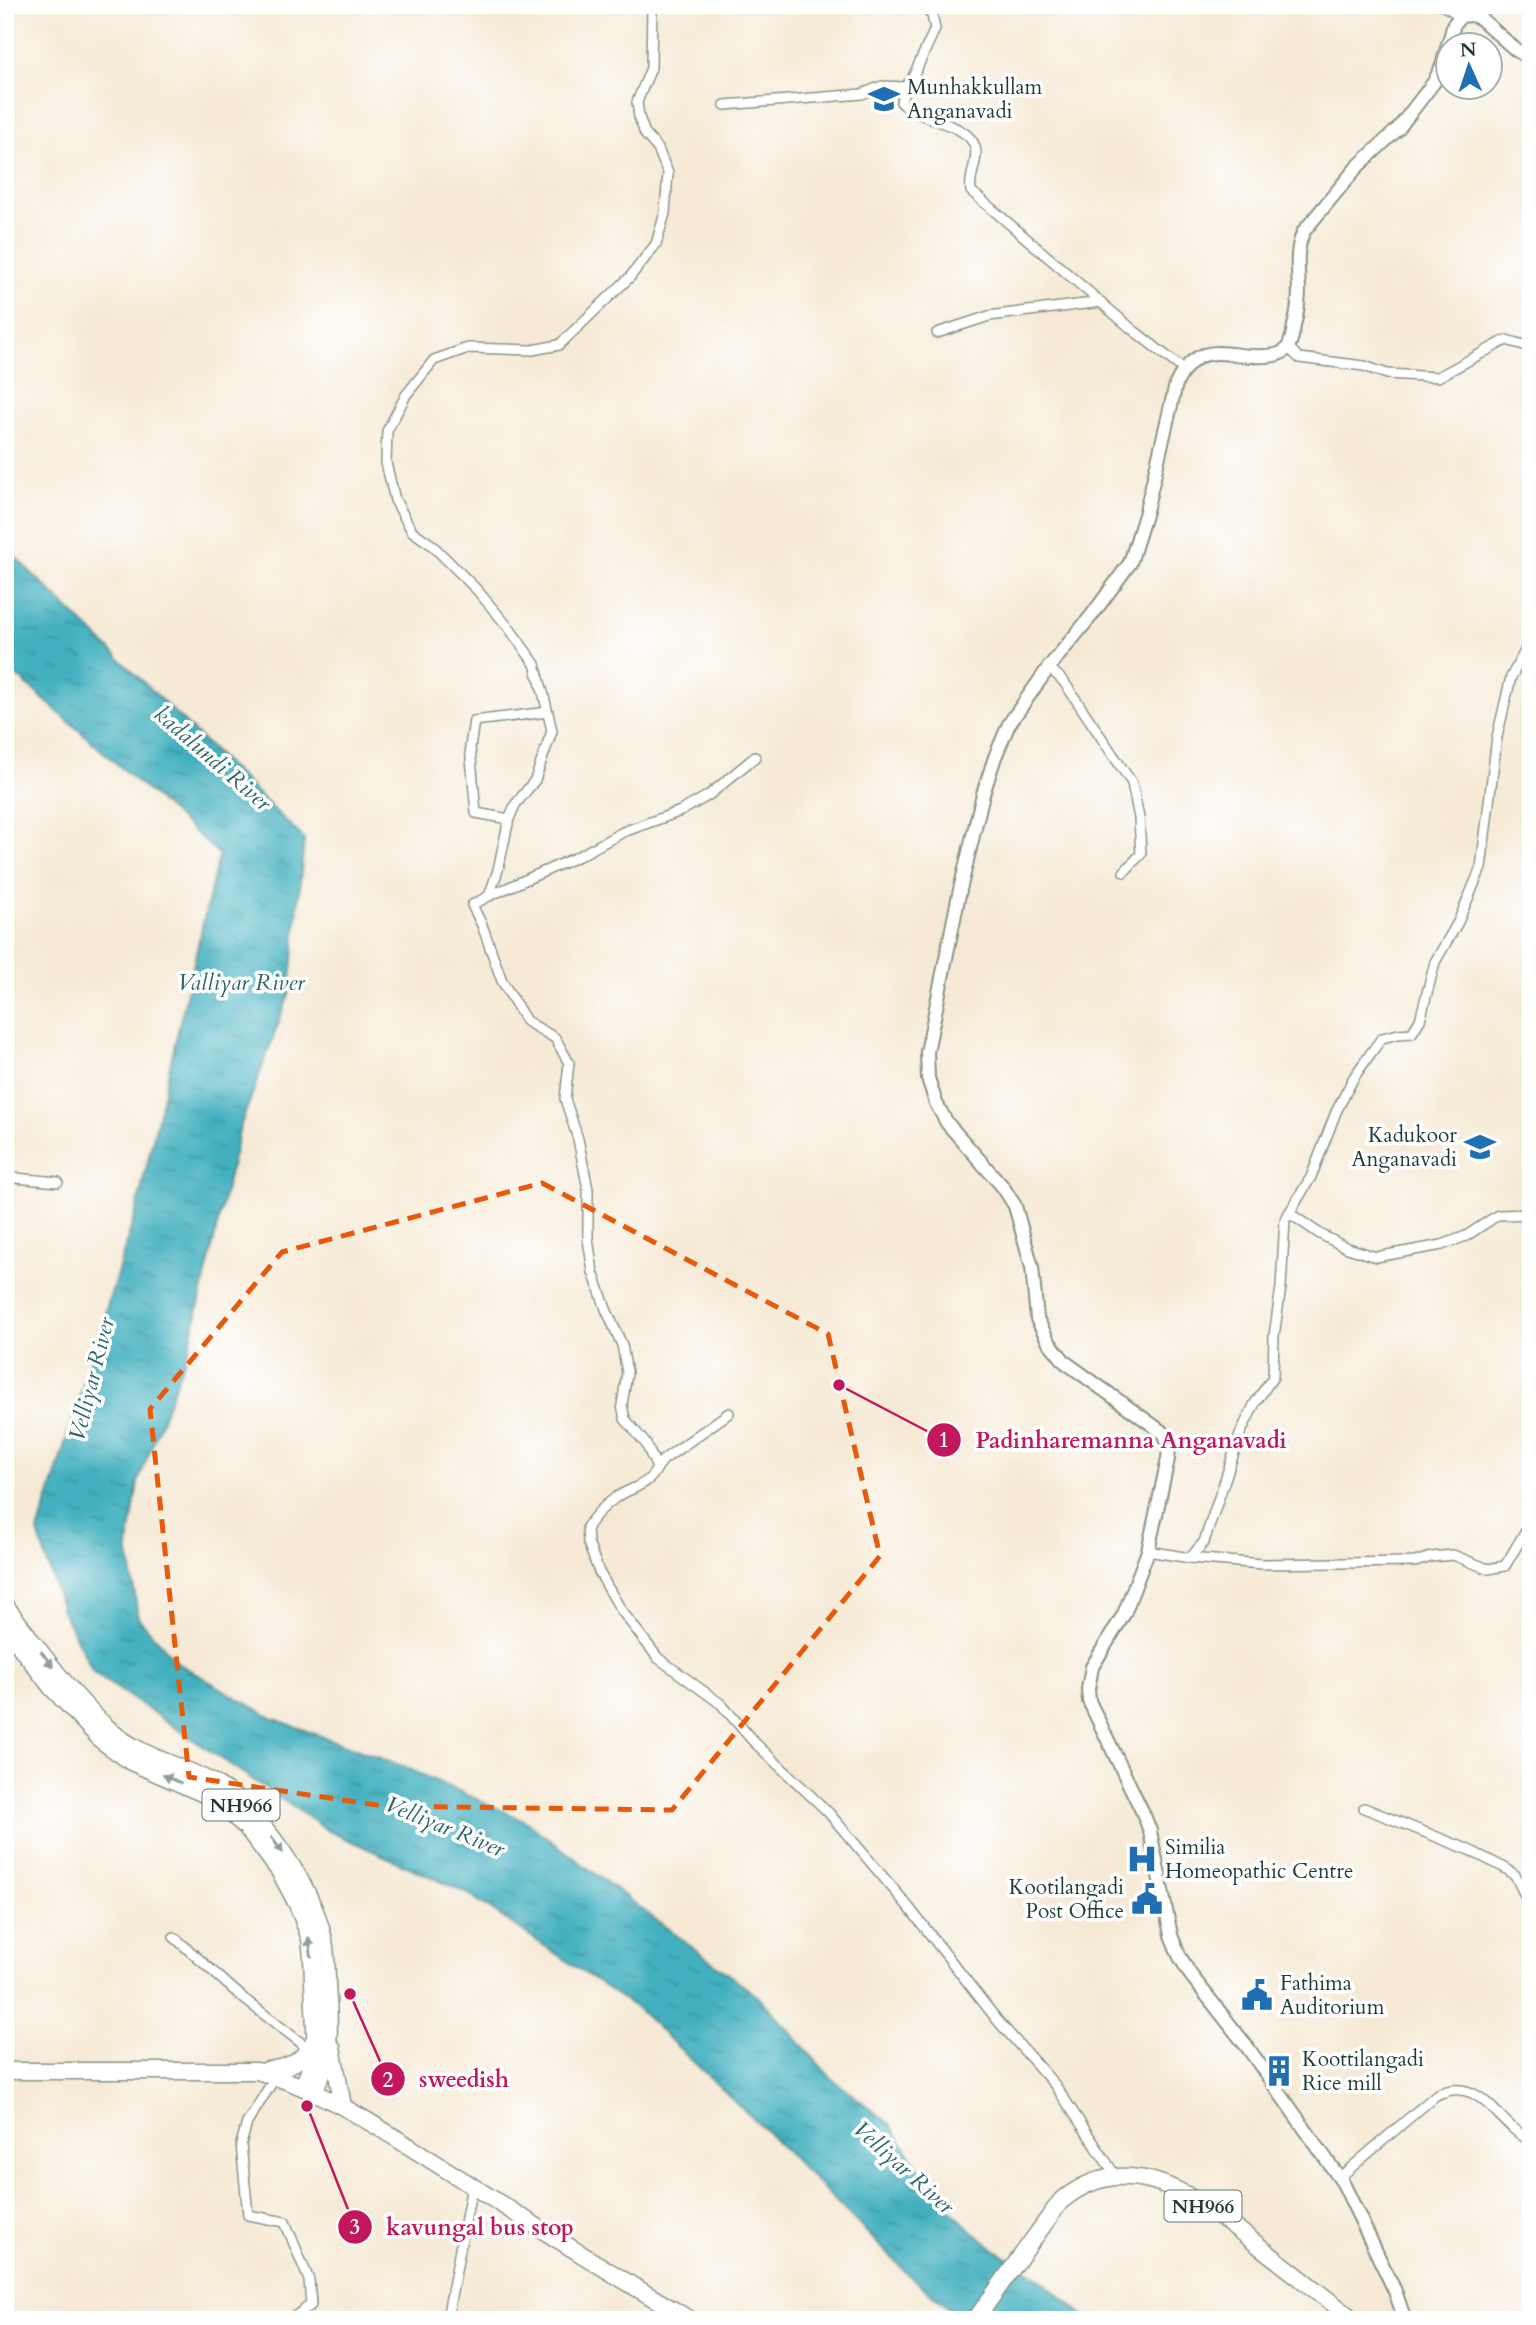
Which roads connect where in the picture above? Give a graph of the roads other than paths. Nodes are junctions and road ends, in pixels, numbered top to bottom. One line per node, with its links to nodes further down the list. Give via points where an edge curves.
1 (652, 5): 15 (street, via 650,68 637,102 645,134 659,149 668,173 665,213 656,244 630,277 559,345 533,350 468,348 434,360 406,395 387,431 386,463 395,500 412,531 468,581 509,628 535,664)
2 (921, 5): 6 (street, via 932,15 935,29)
3 (1442, 5): 4 (street)
4 (1461, 16): 5 (main road, via 1480,18); 10 (main road, via 1434,82 1398,129 1357,167 1304,231 1297,254 1297,312)
5 (1531, 59)
6 (905, 88): 7 (street, via 882,86 862,94); 8 (street, via 901,103 910,111 959,129 970,138 976,149 971,191)
7 (725, 105)
8 (1101, 302): 9 (street, via 989,316); 12 (street)
9 (937, 333)
10 (1288, 347): 11 (street, via 1298,358 1364,366 1387,374 1438,377 1506,340); 12 (main road, via 1281,354 1254,358 1206,353)
11 (1531, 347)
12 (1183, 369): 14 (main road, via 1130,564)
13 (1531, 640): 22 (street, via 1511,677 1497,737 1480,868 1435,962 1420,1020 1412,1033 1382,1038 1360,1068 1336,1112 1311,1177)
14 (1049, 667): 18 (street, via 1132,783 1141,854); 27 (main road, via 1009,724 983,794 938,995 927,1052 928,1077 947,1123 1015,1206 1032,1267 1037,1319 1049,1342 1065,1362 1165,1434 1168,1459)
15 (548, 712): 17 (street, via 552,731 544,758); 17 (street, via 474,721 470,747 476,813)
16 (755, 757): 19 (street, via 681,811 623,832)
17 (509, 819): 19 (street)
18 (1124, 872)
19 (489, 895): 25 (street, via 472,905 502,981 526,1021 555,1038 569,1063 565,1099 588,1189 593,1272 622,1345 628,1373 622,1405 625,1419 646,1444)
20 (5, 1177): 21 (street)
21 (58, 1182)
22 (1289, 1213): 23 (street, via 1345,1247 1376,1257 1442,1245 1498,1215); 28 (street, via 1273,1377 1241,1432 1204,1542)
23 (1531, 1214)
24 (729, 1413): 25 (street)
25 (657, 1468): 41 (street, via 652,1478 598,1511 587,1527 599,1572 621,1610 658,1658 721,1704 752,1741 828,1812 1055,2085)
26 (1531, 1527): 28 (street, via 1505,1566 1488,1569 1452,1555 1415,1562 1262,1564)
27 (1148, 1551): 28 (street); 42 (main road, via 1124,1614 1092,1667 1089,1701 1150,1831 1179,1955)
28 (1189, 1558)
29 (5, 1605): 34 (highway, NH966, one-way to 34, via 61,1678 111,1731 138,1750 220,1787 256,1818 291,1865 311,1900 323,1937)
30 (5, 1627): 34 (highway, NH966, one-way to 30, via 310,1939 280,1872 246,1827 213,1798 131,1762 102,1741 51,1687)
31 (1364, 1808): 32 (street, via 1505,1868 1515,1875)
32 (1531, 1908)
33 (174, 1937): 34 (street, via 243,1998)
34 (318, 2041): 35 (highway, via 289,2068); 38 (highway, NH966); 39 (highway, NH966, via 336,2075)
35 (257, 2070): 36 (highway); 37 (highway)
36 (5, 2071)
37 (276, 2076): 38 (highway); 44 (street, via 247,2123 241,2144 248,2215 285,2222 309,2280 311,2305)
38 (308, 2089): 39 (highway)
39 (344, 2106): 43 (highway)
40 (1531, 2141): 42 (street, via 1469,2091 1447,2090)
41 (1117, 2178): 47 (highway, NH966, via 1077,2187 1060,2202); 48 (highway, NH966, via 1158,2183 1186,2195 1222,2217)
42 (1339, 2178): 49 (main road)
43 (472, 2186): 45 (street); 46 (highway)
44 (290, 2320)
45 (444, 2320)
46 (691, 2320)
47 (975, 2320)
48 (1354, 2320)
49 (1405, 2320)

